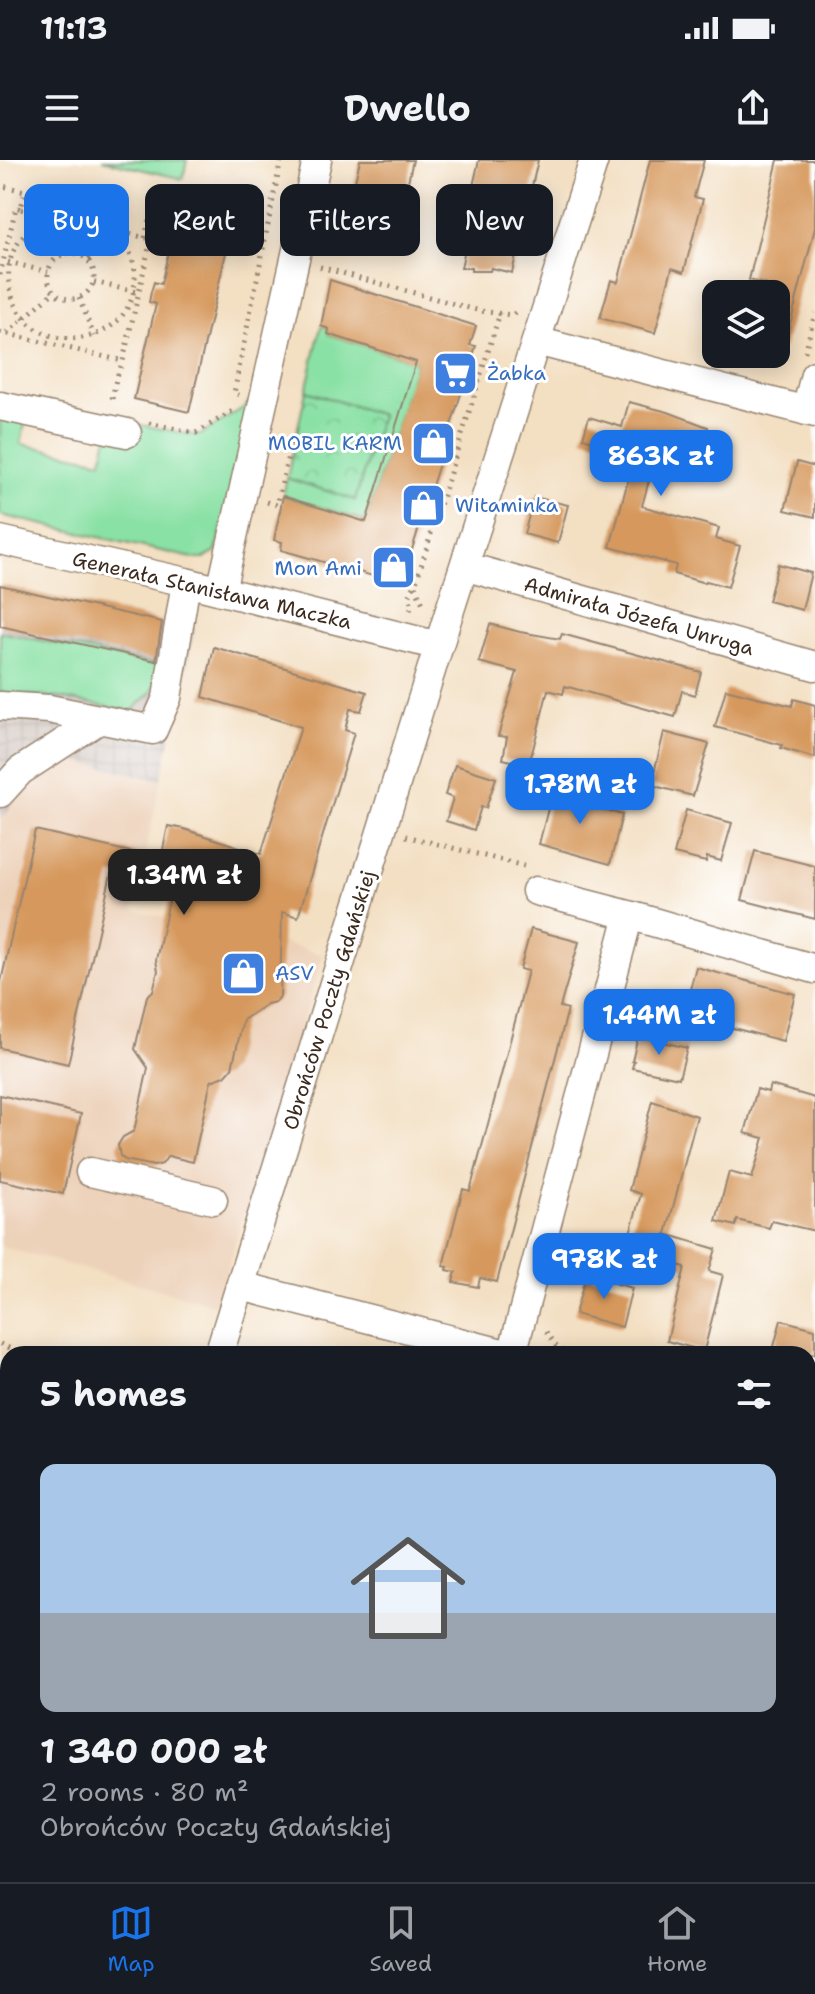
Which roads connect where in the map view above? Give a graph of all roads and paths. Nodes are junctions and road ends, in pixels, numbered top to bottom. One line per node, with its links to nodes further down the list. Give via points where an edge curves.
1 (281, 160): 37 (path, via 234,393 244,397 243,405 196,433)
2 (317, 160): 44 (street)
3 (594, 160): 30 (street, Obrońców Poczty Gdańskiej)
4 (3, 186): 5 (path, via 25,191)
5 (21, 209): 6 (path); 16 (path, via 16,207)
6 (24, 210)
7 (24, 234): 16 (path)
8 (129, 235): 9 (path)
9 (145, 238)
10 (129, 252): 22 (path)
11 (59, 256): 18 (path)
12 (84, 256): 15 (path)
13 (92, 256): 15 (path)
14 (146, 256): 22 (path)
15 (88, 259): 20 (path)
16 (6, 262): 18 (path); 19 (path); 27 (path, via 11,296)
17 (326, 269): 25 (path)
18 (48, 272): 21 (path)
19 (0, 275)
20 (94, 282): 22 (path); 23 (path)
21 (54, 292): 23 (path, via 61,298); 27 (path)
22 (136, 292): 29 (path, via 117,321); 32 (path)
23 (79, 298): 29 (path)
24 (523, 307): 25 (path, via 512,315)
25 (500, 313): 43 (path)
26 (815, 313): 33 (path)
27 (24, 319): 28 (path); 31 (path)
28 (3, 333): 31 (path)
29 (94, 336): 31 (path)
30 (536, 341): 36 (street); 41 (street, Obrońców Poczty Gdańskiej)
31 (57, 342): 32 (path)
32 (123, 361): 34 (path)
33 (810, 364): 36 (street)
34 (113, 396)
35 (0, 406): 37 (street)
36 (810, 412)
37 (132, 427)
38 (295, 443): 39 (path, via 291,442)
39 (287, 462)
40 (0, 540): 42 (street, Generała Stanisława Maczka)
41 (464, 566): 46 (street, Obrońców Poczty Gdańskiej); 47 (street, Admirała Józefa Unruga)
42 (186, 582): 44 (street, Generała Stanisława Maczka); 49 (street, via 167,698 153,730)
43 (414, 584): 45 (path); 46 (path, via 412,610 399,610)
44 (221, 591): 46 (street, Generała Stanisława Maczka)
45 (423, 605)
46 (426, 635): 51 (street, Obrońców Poczty Gdańskiej)
47 (815, 666)
48 (0, 706): 49 (street)
49 (100, 719): 50 (street, via 20,771)
50 (0, 793)
51 (382, 830): 52 (path); 58 (street, Obrońców Poczty Gdańskiej)
52 (519, 865)
53 (536, 891): 54 (street)
54 (629, 915): 55 (street); 61 (street)
55 (815, 969)
56 (90, 1172): 57 (street)
57 (213, 1200)
58 (241, 1286): 59 (street, Obrońców Poczty Gdańskiej); 60 (street)
59 (222, 1346)
60 (475, 1346)
61 (514, 1346)

